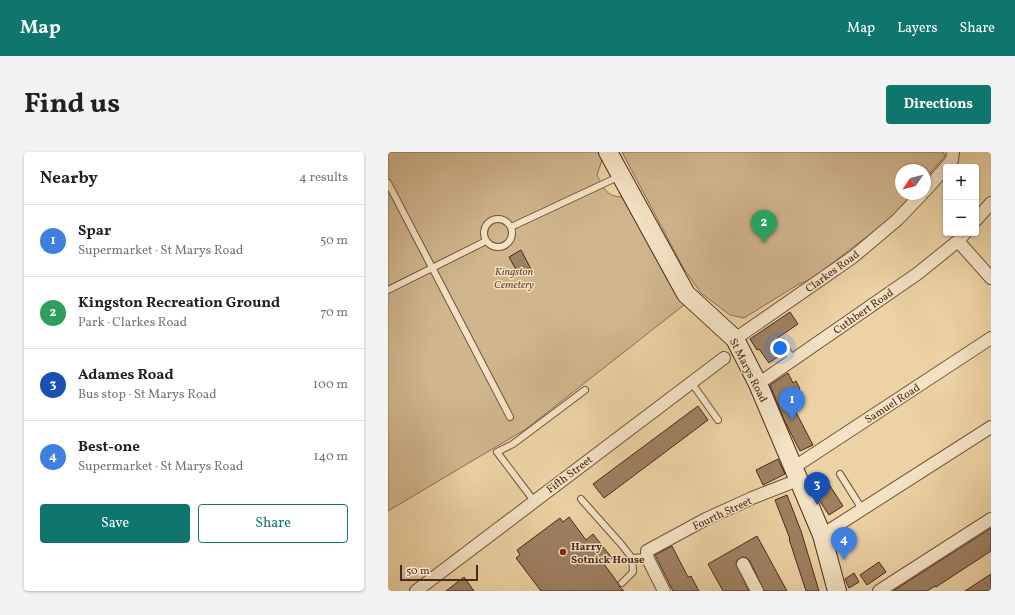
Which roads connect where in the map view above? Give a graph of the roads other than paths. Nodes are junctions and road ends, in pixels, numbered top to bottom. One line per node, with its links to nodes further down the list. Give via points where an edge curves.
1 (608, 152): 3 (street, St Marys Road)
2 (953, 152): 5 (street, via 952,160)
3 (620, 176): 9 (lane); 16 (street, St Marys Road, via 686,294)
4 (388, 182): 12 (lane)
5 (931, 184)
6 (916, 200): 16 (street, Clarkes Road, via 897,220 853,256)
7 (991, 203): 8 (street)
8 (979, 217)
9 (511, 227): 11 (lane, via 511,237 506,245 496,247); 11 (lane, via 505,220 491,220 485,227)
10 (961, 237): 13 (street); 19 (street, Cuthbert Road, via 917,274)
11 (486, 241): 12 (lane)
12 (432, 268): 14 (lane); 23 (lane)
13 (991, 278)
14 (388, 290)
15 (991, 338): 26 (street, Samuel Road)
16 (735, 339): 21 (street, St Marys Road)
17 (782, 342): 19 (lane)
18 (724, 358): 20 (street, Fifth Street)
19 (793, 360): 21 (street, Cuthbert Road)
20 (691, 382): 24 (lane); 29 (street, Fifth Street)
21 (758, 384): 26 (street, St Marys Road)
22 (585, 390): 29 (lane, via 513,444 497,452)
23 (510, 417)
24 (718, 420)
25 (991, 428): 30 (street)
26 (796, 474): 32 (street, St Marys Road); 33 (street, Fourth Street, via 706,519)
27 (840, 474): 30 (lane)
28 (581, 500): 34 (lane)
29 (534, 501): 37 (street, Fifth Street)
30 (862, 509): 32 (street)
31 (991, 519): 41 (street)
32 (822, 535): 40 (street, St Marys Road)
33 (647, 554): 34 (lane); 38 (street)
34 (632, 558): 36 (lane, via 633,572)
35 (743, 564): 39 (street)
36 (622, 583)
37 (416, 591)
38 (664, 591)
39 (757, 591)
40 (837, 591)
41 (879, 591)

